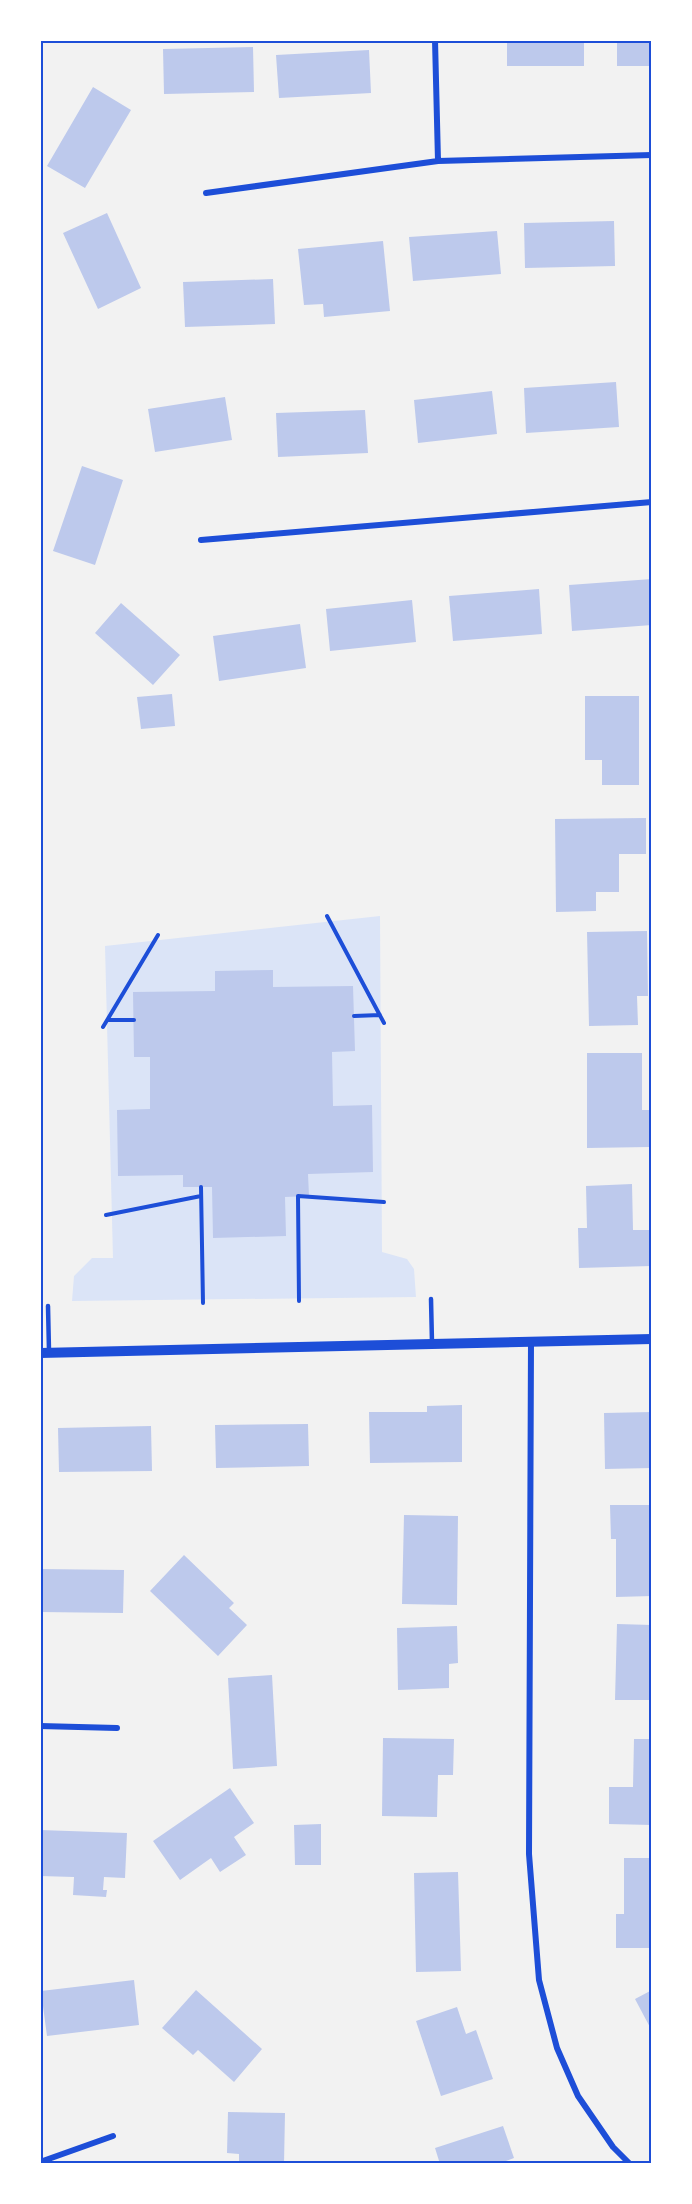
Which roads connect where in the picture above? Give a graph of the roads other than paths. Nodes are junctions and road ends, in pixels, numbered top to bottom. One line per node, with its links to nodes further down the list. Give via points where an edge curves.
1 (435, 40): 3 (street)
2 (651, 155): 3 (street)
3 (438, 161): 4 (street)
4 (206, 193)
5 (651, 502): 6 (street)
6 (201, 540)
7 (431, 1299): 11 (lane)
8 (48, 1306): 12 (lane)
9 (651, 1339): 10 (street)
10 (531, 1341): 11 (street); 17 (street, via 529,1854 539,1980 556,2048 578,2096 613,2147)
11 (432, 1343): 12 (street)
12 (45, 1353)
13 (40, 1726): 14 (street)
14 (117, 1728)
15 (113, 2136): 16 (street)
16 (40, 2162)
17 (630, 2163)

